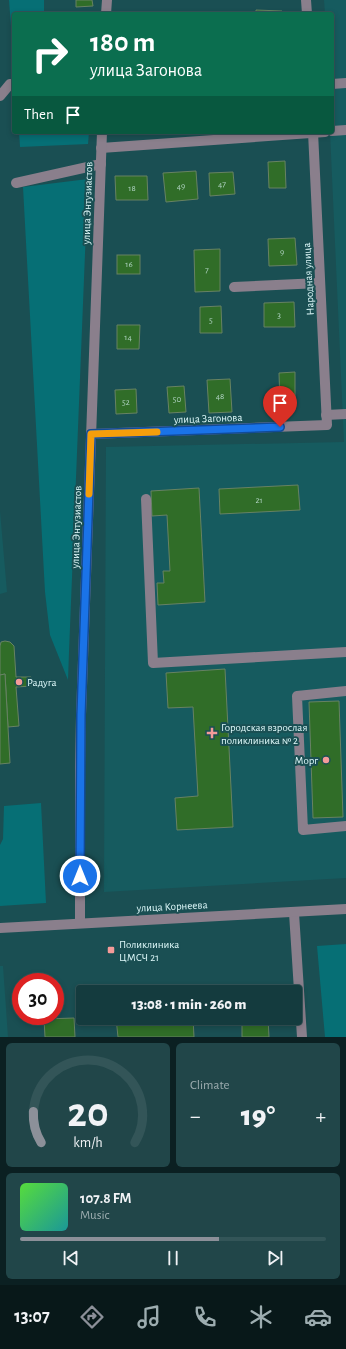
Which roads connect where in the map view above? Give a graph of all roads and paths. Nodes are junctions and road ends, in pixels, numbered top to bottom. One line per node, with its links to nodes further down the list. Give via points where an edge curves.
1 (107, 0): 3 (street)
2 (306, 0): 4 (street)
3 (106, 12)
4 (307, 12)
5 (346, 83): 7 (street)
6 (10, 84): 8 (street)
7 (334, 84)
8 (0, 96)
9 (346, 130): 10 (street)
10 (334, 131)
11 (102, 134): 14 (street, улица Энтузиастов)
12 (299, 134): 14 (street)
13 (313, 134): 17 (street, Народная улица)
14 (101, 148): 15 (street, улица Энтузиастов)
15 (101, 164): 16 (street); 22 (street, улица Энтузиастов)
16 (16, 183)
17 (320, 283): 18 (street); 20 (street, Народная улица)
18 (234, 287)
19 (346, 414): 20 (street)
20 (326, 415): 21 (street, Народная улица)
21 (327, 425): 22 (street, улица Загонова)
22 (91, 434): 29 (street, улица Энтузиастов, via 80,751)
23 (146, 499): 24 (street, via 153,663)
24 (346, 652)
25 (346, 690): 26 (street, via 297,696 303,830)
26 (346, 826)
27 (346, 909): 28 (street, улица Корнеева)
28 (294, 913): 29 (street, улица Корнеева); 31 (street)
29 (80, 923): 30 (street, улица Корнеева)
30 (0, 928)
31 (302, 1037)

